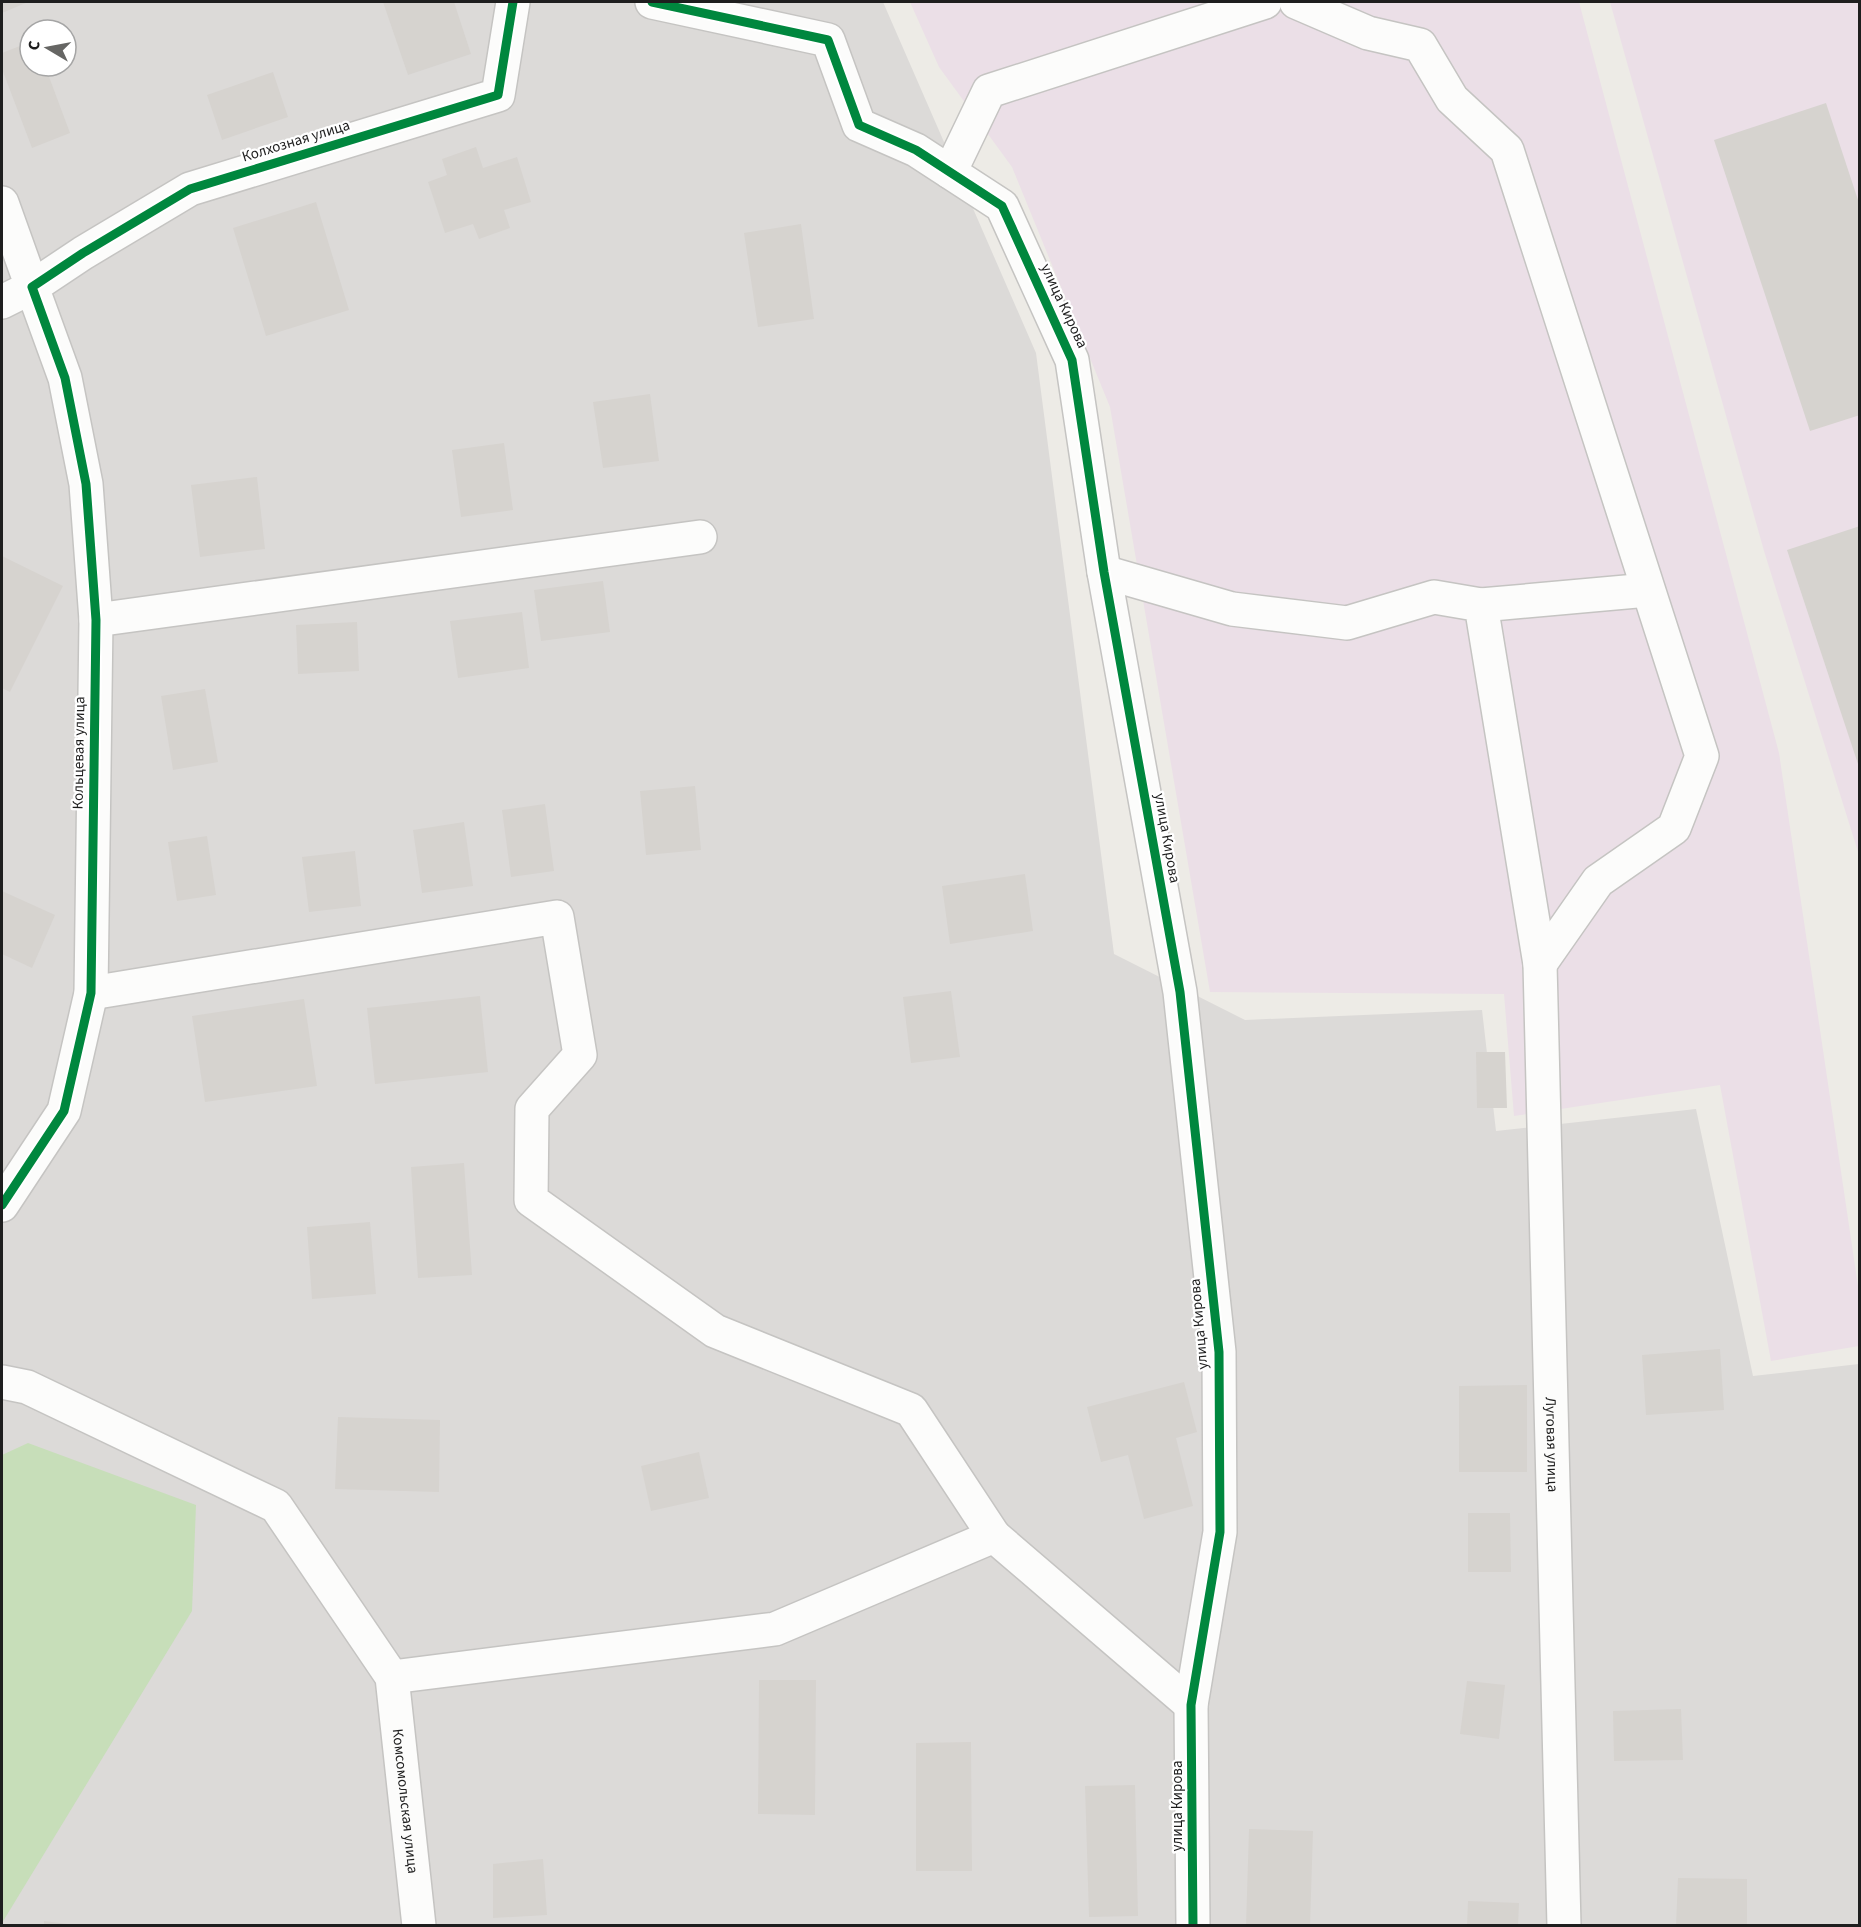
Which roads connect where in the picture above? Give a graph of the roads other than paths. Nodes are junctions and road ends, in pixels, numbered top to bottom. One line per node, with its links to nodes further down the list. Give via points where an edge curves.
1 (513, 2): 7 (street, Колхозная улица, via 498,95 190,189)
2 (652, 2): 5 (street, улица Кирова, via 828,40 859,125 916,150)
3 (1265, 2): 5 (street, via 989,91)
4 (1296, 2): 11 (street, via 1368,33 1420,45 1452,99 1507,150)
5 (950, 172): 10 (street, улица Кирова, via 1002,206 1072,360)
6 (2, 203): 7 (street, Кольцевая улица)
7 (32, 287): 8 (street); 13 (street, Кольцевая улица, via 65,378 86,484)
8 (2, 302)
9 (700, 537): 13 (street)
10 (1104, 572): 12 (street, via 1232,609 1347,623 1434,597); 20 (street, улица Кирова, via 1180,992 1219,1352 1220,1532)
11 (1648, 590): 12 (street); 14 (street, via 1702,756 1674,828 1598,881)
12 (1481, 605): 14 (street, Луговая улица)
13 (96, 620): 15 (street, Кольцевая улица)
14 (1540, 964): 23 (street, Луговая улица)
15 (91, 993): 16 (street, Кольцевая улица, via 64,1110); 18 (street, via 557,917 580,1055 532,1109 531,1200 714,1330 911,1410)
16 (2, 1205)
17 (2, 1382): 19 (street, via 27,1387 276,1506)
18 (994, 1536): 19 (street, via 775,1629); 20 (street)
19 (392, 1677): 21 (street, Комсомольская улица)
20 (1191, 1706): 22 (street, улица Кирова)
21 (419, 1926)
22 (1193, 1926)
23 (1564, 1926)

